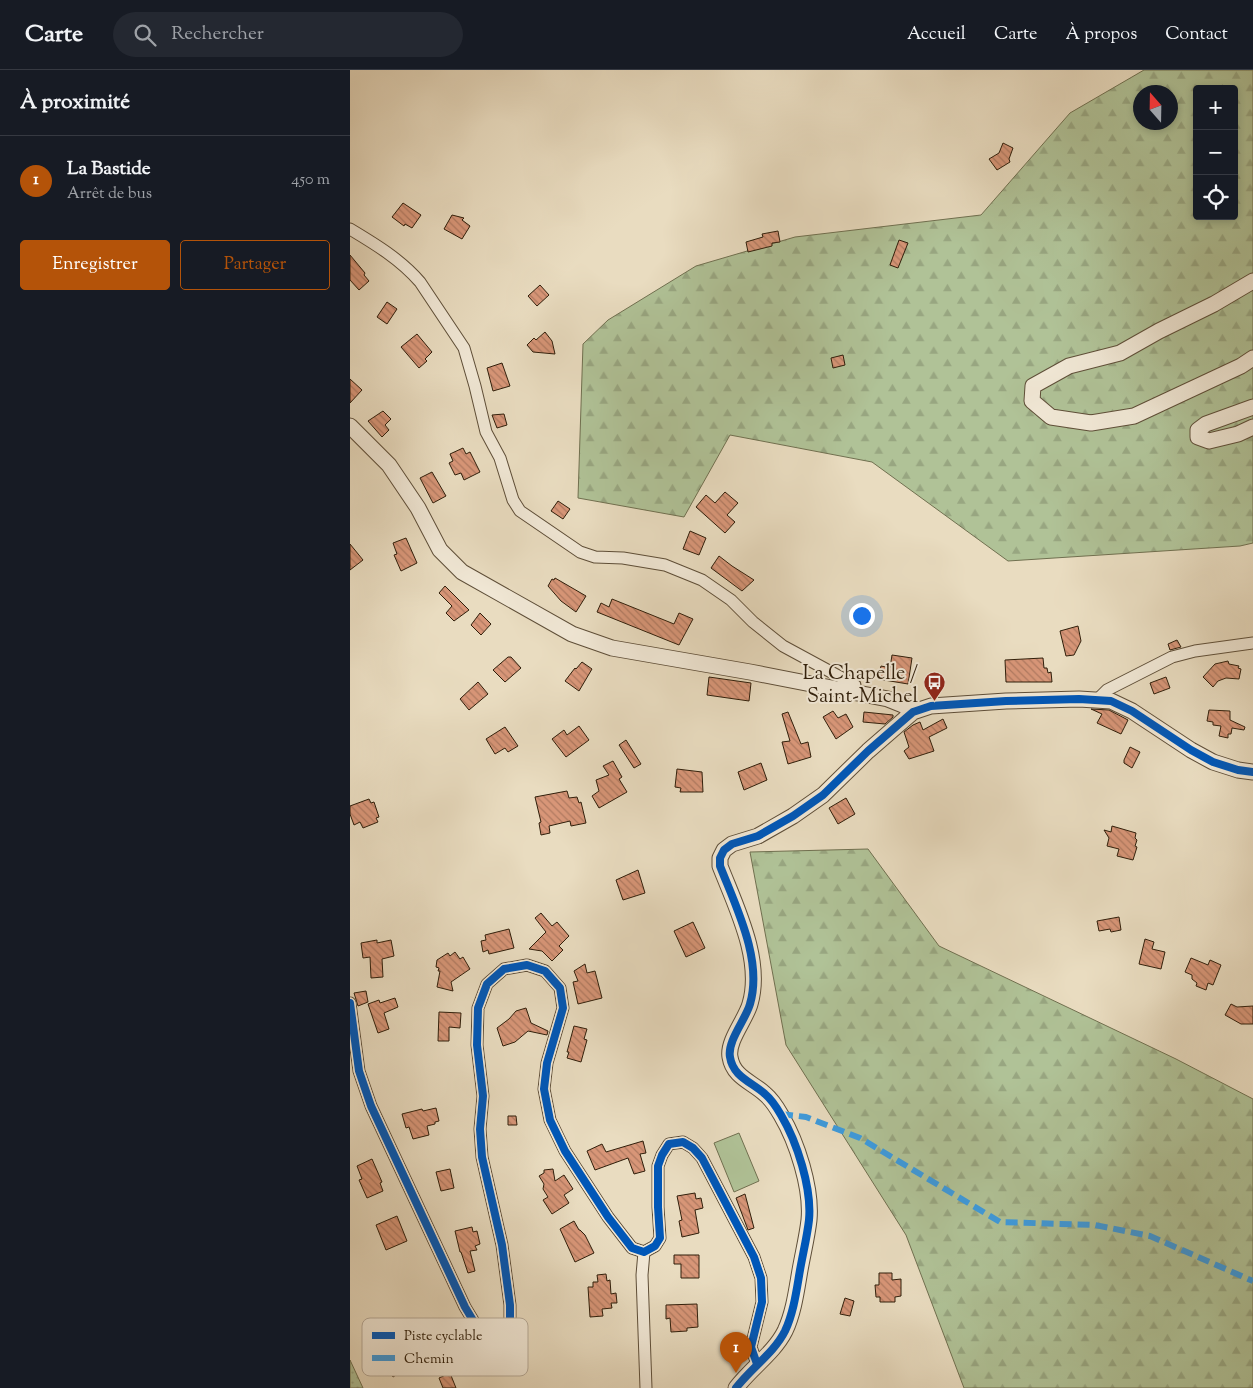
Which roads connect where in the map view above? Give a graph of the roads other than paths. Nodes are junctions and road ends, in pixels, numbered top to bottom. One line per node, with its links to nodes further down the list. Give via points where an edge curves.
1 (350, 229): 8 (street, via 412,272 464,348 486,432 500,458 520,512 580,552 665,566 702,580 783,646 855,685)
2 (1253, 281): 3 (street, via 1120,353 1069,366 1033,386 1032,401 1051,417 1092,423 1134,416)
3 (1253, 358)
4 (1253, 407): 6 (street, via 1206,424 1198,430 1198,437 1209,441)
5 (350, 426): 8 (street, via 389,465 418,508 440,550 452,563 462,572 572,634 612,648)
6 (1253, 427)
7 (1253, 643): 9 (street, via 1172,657 1108,690)
8 (855, 692): 10 (street, via 896,702)
9 (1098, 699): 10 (street, via 932,706); 11 (street, via 1132,711 1213,762)
10 (913, 712): 16 (street, via 823,795 758,836 732,844 720,858 751,955 753,991 729,1055 741,1077 765,1094 781,1114 792,1138 809,1203 809,1219 786,1330 776,1346)
11 (1253, 772)
12 (350, 1003): 14 (street, via 359,1070 372,1106)
13 (644, 1252): 15 (street, via 632,1248 608,1217 565,1151 550,1120 544,1089 547,1063 563,1008 560,988 545,971 527,965 504,970 487,984 478,1008 477,1045 483,1096 482,1157 502,1246); 16 (street, via 655,1246 660,1238 658,1166 670,1144 683,1142 702,1158 754,1257 761,1278 762,1302 751,1347); 17 (street)
14 (472, 1318)
15 (510, 1318)
16 (757, 1364): 18 (street)
17 (646, 1388)
18 (736, 1388)

